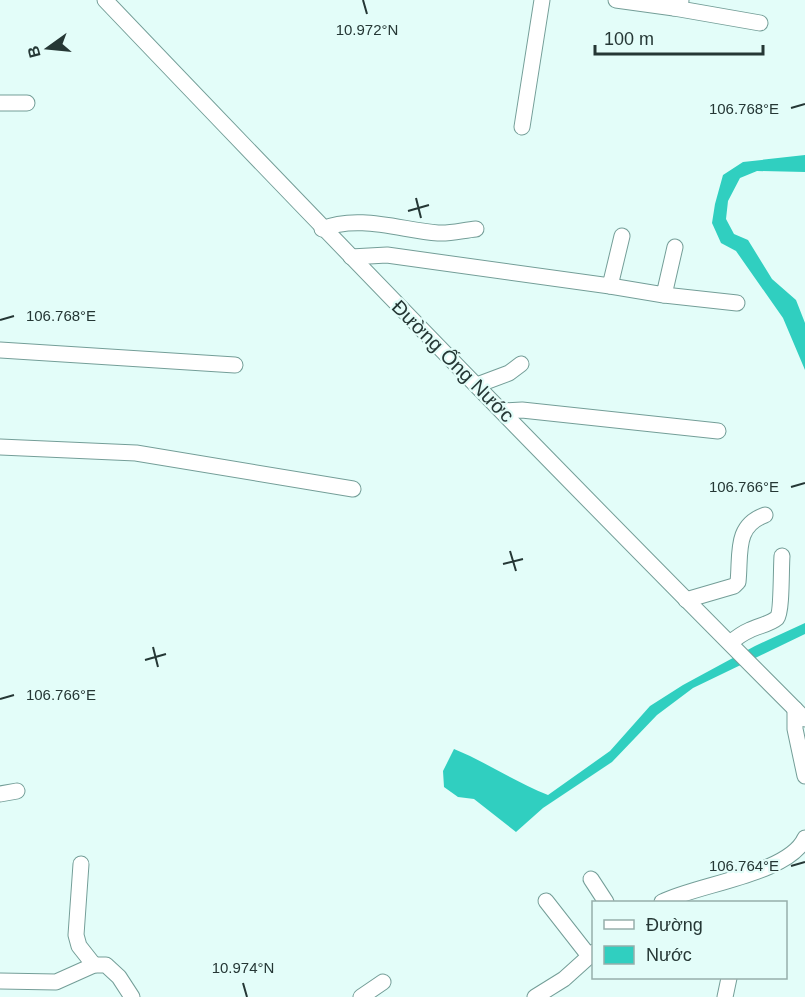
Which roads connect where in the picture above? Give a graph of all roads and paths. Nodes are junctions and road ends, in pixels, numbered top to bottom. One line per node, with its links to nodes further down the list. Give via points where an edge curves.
1 (105, 0): 9 (street, Đường Ống Nước)
2 (542, 0): 8 (street)
3 (616, 0): 4 (street)
4 (678, 4): 5 (street)
5 (760, 23)
6 (0, 104): 7 (street)
7 (27, 104)
8 (522, 127)
9 (322, 229): 10 (street, via 338,222 441,233); 13 (street, Đường Ống Nước)
10 (476, 229)
11 (622, 236): 14 (street)
12 (675, 247): 15 (street)
13 (351, 257): 14 (street, via 387,255); 20 (street, Đường Ống Nước)
14 (610, 286): 15 (street)
15 (664, 295): 16 (street)
16 (737, 303)
17 (0, 350): 19 (street)
18 (521, 364): 20 (street)
19 (235, 365)
20 (477, 385): 21 (street, Đường Ống Nước)
21 (503, 411): 22 (street); 27 (street, Đường Ống Nước)
22 (718, 431)
23 (0, 447): 24 (street, via 136,453)
24 (353, 489)
25 (765, 515): 27 (street, via 753,519 742,534 738,582)
26 (782, 556): 28 (street, via 778,616 748,630)
27 (686, 600): 28 (street, Đường Ống Nước)
28 (735, 647): 29 (street, Đường Ống Nước)
29 (800, 714): 30 (street, via 795,729)
30 (805, 776)
31 (17, 791): 32 (street)
32 (0, 794)
33 (805, 838): 38 (street, via 787,858 770,867 690,890)
34 (81, 864): 40 (street, via 76,935 79,946)
35 (591, 879): 37 (street)
36 (546, 901): 39 (street)
37 (605, 901)
38 (666, 901)
39 (591, 954): 46 (street, via 564,979)
40 (94, 964): 42 (street, via 56,982); 44 (street, via 106,965)
41 (729, 979): 47 (street)
42 (0, 981)
43 (383, 982): 45 (street)
44 (132, 997)
45 (361, 997)
46 (535, 997)
47 (725, 997)

